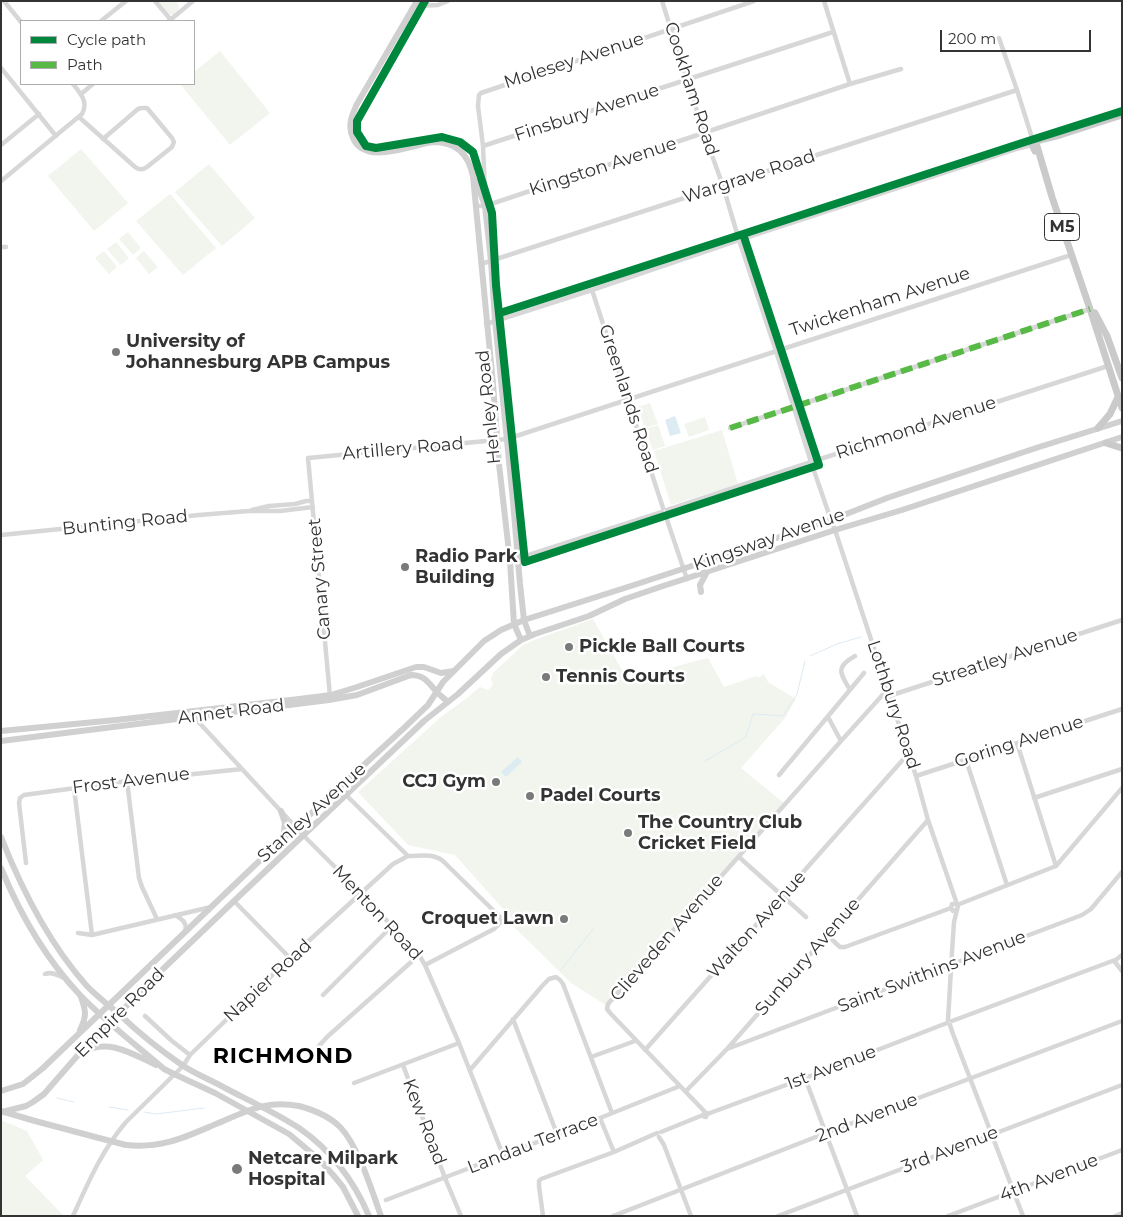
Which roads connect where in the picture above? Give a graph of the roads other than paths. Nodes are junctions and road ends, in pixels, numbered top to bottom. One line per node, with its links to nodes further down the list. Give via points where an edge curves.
1 (126, 1): 12 (street)
2 (155, 1): 13 (street)
3 (181, 1): 11 (street)
4 (193, 1): 11 (street)
5 (448, 1): 10 (street, via 438,5)
6 (662, 1): 16 (street, Cookham Road)
7 (754, 1): 16 (street, Molesey Avenue)
8 (824, 1): 17 (street)
9 (4, 3): 15 (street)
10 (416, 3): 37 (main road, via 353,112 352,136 360,147 374,152 433,142 450,144 465,155)
11 (186, 7): 14 (street)
12 (102, 20)
13 (169, 20)
14 (171, 20)
15 (20, 21)
16 (671, 30): 21 (street, Cookham Road); 27 (street, Molesey Avenue)
17 (833, 32): 21 (street, Finsbury Avenue); 22 (street)
18 (999, 38): 25 (street)
19 (1, 68): 28 (street)
20 (901, 69): 22 (street, Kingston Avenue)
21 (687, 80): 31 (street, Cookham Road); 36 (street, Finsbury Avenue)
22 (850, 84): 31 (street, Kingston Avenue)
23 (74, 85): 26 (street)
24 (92, 85): 26 (street)
25 (1017, 90): 34 (street); 39 (street, Wargrave Road)
26 (81, 94): 30 (street, via 85,106)
27 (480, 94): 36 (street, Henley Road, via 478,106)
28 (39, 114): 32 (street); 35 (street)
29 (1122, 115): 34 (main road)
30 (79, 117): 32 (street); 33 (street)
31 (704, 133): 39 (street, Cookham Road); 42 (street, Kingston Avenue)
32 (56, 136): 38 (street)
33 (103, 139): 33 (street, via 140,169 147,167 174,142 147,108 138,109)
34 (1034, 143): 43 (street); 44 (main road, M5)
35 (1, 145)
36 (483, 146): 40 (street, Henley Road)
37 (473, 176): 40 (main road, Henley Road); 41 (main road, Henley Road)
38 (1, 181)
39 (723, 186): 43 (street, Cookham Road); 45 (street, Wargrave Road)
40 (483, 199): 42 (main road, Henley Road)
41 (476, 206): 42 (street, Kingston Avenue); 46 (main road, Henley Road)
42 (486, 206): 45 (main road, Henley Road)
43 (739, 240): 47 (street); 52 (street, Cookham Road)
44 (1071, 255): 48 (main road, M5); 52 (street, Twickenham Avenue)
45 (491, 261): 46 (street, Wargrave Road); 50 (main road, Henley Road)
46 (482, 264): 51 (main road, Henley Road)
47 (592, 290): 50 (street); 56 (street, Greenlands Road)
48 (1084, 290): 49 (main road, M5); 54 (main road, M5)
49 (1090, 309): 53 (main road, M5); 57 (street)
50 (495, 320): 51 (street); 63 (main road, Henley Road)
51 (486, 324): 64 (main road, Henley Road)
52 (776, 351): 56 (street, Twickenham Avenue); 57 (street, Cookham Road)
53 (1108, 366): 55 (main road, M5); 68 (street, Richmond Avenue)
54 (1122, 378)
55 (1118, 397): 58 (main road, M5); 61 (main road)
56 (628, 400): 63 (street, Twickenham Avenue); 72 (street, Greenlands Road)
57 (794, 407): 60 (street); 68 (street, Cookham Road)
58 (1122, 408)
59 (1122, 421): 61 (main road, Kingsway Avenue)
60 (730, 428)
61 (1098, 428): 73 (main road, Kingsway Avenue)
62 (1122, 437): 65 (main road, Kingsway Avenue)
63 (507, 439): 64 (street, Twickenham Avenue); 76 (main road, Henley Road)
64 (497, 440): 67 (street, Artillery Road); 77 (main road, Henley Road)
65 (1106, 443): 66 (main road); 74 (main road, Kingsway Avenue)
66 (1122, 448)
67 (308, 458): 69 (street, Canary Street)
68 (811, 462): 72 (street, Richmond Avenue); 73 (street, Cookham Road)
69 (312, 501): 70 (street, Canary Street); 71 (street, Bunting Road)
70 (313, 507): 71 (street, Bunting Road); 93 (street, Canary Street)
71 (248, 511): 75 (street, Bunting Road)
72 (664, 511): 76 (street, Richmond Avenue); 78 (street, Greenlands Road)
73 (830, 520): 74 (street, Lothbury Road); 78 (main road, Kingsway Avenue)
74 (836, 530): 79 (main road, Kingsway Avenue); 92 (street, Lothbury Road)
75 (1, 534)
76 (518, 558): 77 (street, Richmond Avenue); 82 (main road, Henley Road)
77 (510, 560): 84 (main road, Henley Road)
78 (683, 568): 80 (street, Greenlands Road); 82 (main road, Kingsway Avenue)
79 (707, 572): 80 (main road, Kingsway Avenue); 81 (main road, via 700,585)
80 (687, 579): 85 (main road, Kingsway Avenue)
81 (701, 592)
82 (524, 620): 84 (main road, Kingsway Avenue); 85 (main road, Henley Road)
83 (1122, 620): 92 (street, Streatley Avenue)
84 (514, 624): 86 (main road, Henley Road); 88 (main road, Kingsway Avenue, via 484,641)
85 (530, 636): 86 (main road, Kingsway Avenue)
86 (521, 640): 94 (main road, Kingsway Avenue)
87 (854, 656): 90 (street, via 841,668)
88 (454, 671): 91 (main road, Kingsway Avenue); 93 (main road, Annet Road, via 441,673 412,668)
89 (864, 673): 90 (street)
90 (850, 690): 97 (street)
91 (436, 692): 93 (main road, Annet Road, via 425,679 411,675 357,694); 94 (main road, Annet Road); 115 (main road, Stanley Avenue, via 428,705)
92 (888, 693): 100 (street, Clieveden Avenue); 102 (street, Lothbury Road)
93 (330, 697): 96 (main road, Annet Road)
94 (448, 702): 111 (main road, Stanley Avenue)
95 (1122, 708): 101 (street, Goring Avenue)
96 (192, 714): 98 (main road, Annet Road); 99 (main road, Annet Road); 104 (street, Menton Road)
97 (828, 717): 100 (street); 106 (street)
98 (1, 731)
99 (1, 741)
100 (841, 741): 120 (street, Clieveden Avenue)
101 (1017, 743): 103 (street, Goring Avenue); 112 (street)
102 (908, 754): 107 (street, Lothbury Road); 127 (street, Walton Avenue)
103 (966, 760): 107 (street, Goring Avenue); 125 (street)
104 (242, 769): 108 (street, Frost Avenue); 113 (street, Menton Road)
105 (1122, 769): 112 (street)
106 (779, 775)
107 (916, 776): 114 (street, Lothbury Road)
108 (127, 781): 109 (street, Frost Avenue); 133 (street, via 139,878)
109 (74, 788): 121 (street, Frost Avenue, via 21,796 19,803); 136 (street)
110 (1122, 788): 122 (street)
111 (346, 795): 116 (main road, Stanley Avenue); 119 (street)
112 (1034, 798): 122 (street)
113 (281, 811): 115 (street, Menton Road); 118 (main road, via 285,823)
114 (928, 820): 130 (street, Lothbury Road, via 953,892); 138 (street, Sunbury Avenue)
115 (296, 828): 116 (street, Menton Road); 118 (main road, Stanley Avenue)
116 (303, 835): 126 (street, Menton Road); 128 (main road, Stanley Avenue)
117 (1, 837): 149 (main road, via 20,884 56,945 87,985)
118 (283, 840): 129 (main road, Stanley Avenue)
119 (408, 856): 126 (street, Napier Road, via 393,864); 143 (street, via 439,857 500,918 494,929)
120 (738, 857): 127 (street); 158 (street, Clieveden Avenue, via 607,1006)
121 (26, 864)
122 (1056, 866): 125 (street)
123 (1, 868): 146 (main road, via 28,925)
124 (1122, 872): 142 (street, Saint Swithins Avenue, via 1091,909 1082,915)
125 (1007, 886): 130 (street)
126 (362, 894): 134 (street, Menton Road); 140 (street, Napier Road)
127 (783, 896): 132 (street); 162 (street, Walton Avenue)
128 (234, 900): 140 (street); 151 (main road, Empire Road)
129 (212, 906): 131 (street, Stanley Avenue); 137 (main road, Empire Road)
130 (954, 907): 138 (street, via 845,947 840,947); 142 (street)
131 (175, 915): 133 (street, Stanley Avenue); 137 (street, via 185,923)
132 (806, 917)
133 (157, 919): 136 (street, Stanley Avenue)
134 (392, 926): 139 (street, Menton Road); 148 (street)
135 (78, 933): 136 (street, Stanley Avenue)
136 (92, 935)
137 (183, 935): 149 (main road, Empire Road)
138 (827, 935): 161 (street, Sunbury Avenue)
139 (419, 955): 143 (street, Menton Road); 160 (street)
140 (290, 958): 164 (street, Napier Road)
141 (1118, 960): 144 (street); 155 (street, 1st Avenue)
142 (952, 964): 155 (street); 161 (street, Saint Swithins Avenue)
143 (425, 965): 159 (street, Menton Road)
144 (1121, 970)
145 (46, 974): 146 (street, via 53,973)
146 (66, 979): 147 (main road)
147 (80, 995): 150 (main road); 157 (main road, via 86,1012)
148 (323, 995)
149 (108, 1005): 150 (main road, Empire Road); 151 (main road)
150 (100, 1014): 156 (main road); 157 (main road, Empire Road)
151 (119, 1015): 156 (main road, Empire Road); 167 (main road)
152 (145, 1016): 164 (street)
153 (513, 1019): 165 (street, via 549,979 556,977 563,984); 169 (street); 183 (street)
154 (1122, 1021): 172 (street, 2nd Avenue)
155 (950, 1022): 171 (street, 1st Avenue); 172 (street)
156 (111, 1023): 163 (main road, Empire Road); 168 (main road)
157 (77, 1035): 176 (main road, Empire Road, via 26,1082)
158 (635, 1040): 162 (street); 165 (street)
159 (459, 1043): 166 (street); 169 (street, Menton Road)
160 (318, 1047)
161 (727, 1049): 177 (street, Sunbury Avenue)
162 (645, 1050): 175 (street)
163 (78, 1055): 168 (main road, via 93,1047 110,1046); 178 (main road, Empire Road, via 38,1100)
164 (190, 1055): 167 (street, Napier Road)
165 (591, 1057): 179 (street)
166 (403, 1065): 173 (street); 189 (street, Kew Road)
167 (183, 1066): 170 (street, Napier Road); 197 (main road, via 288,1121 309,1136 346,1174)
168 (164, 1069): 170 (main road)
169 (470, 1070): 188 (street, Menton Road)
170 (174, 1074): 195 (street, Napier Road, via 118,1132 100,1158); 196 (main road, via 289,1134 334,1176)
171 (805, 1078): 180 (street, 1st Avenue); 182 (street)
172 (971, 1079): 182 (street, 2nd Avenue); 184 (street)
173 (354, 1084)
174 (1122, 1085): 184 (street, 3rd Avenue)
175 (680, 1086): 177 (street); 179 (street, Landau Terrace)
176 (1, 1091)
177 (686, 1092): 180 (street)
178 (1, 1112): 198 (main road, bridge, via 126,1145 147,1146 166,1144 260,1106 278,1103 299,1106 322,1114 347,1135)
179 (612, 1113): 181 (street, Landau Terrace)
180 (705, 1115): 185 (street, 1st Avenue)
181 (600, 1118): 183 (street, Landau Terrace); 187 (street)
182 (826, 1133): 190 (street, 2nd Avenue); 191 (street)
183 (557, 1134): 188 (street, Landau Terrace)
184 (992, 1134): 191 (street, 3rd Avenue); 192 (street)
185 (660, 1135): 187 (street, 1st Avenue); 190 (street)
186 (1122, 1150): 192 (street, 4th Avenue)
187 (614, 1152): 200 (street, 1st Avenue, via 541,1179)
188 (503, 1155): 189 (street, Landau Terrace)
189 (445, 1178): 193 (street, Landau Terrace); 199 (street, Kew Road)
190 (681, 1189): 201 (street, 2nd Avenue); 202 (street)
191 (847, 1189): 203 (street, 3rd Avenue); 204 (street)
192 (1014, 1191): 205 (street, 4th Avenue); 206 (street)
193 (386, 1200)
194 (1122, 1213): 207 (street)
195 (73, 1216)
196 (358, 1216)
197 (369, 1216)
198 (381, 1216)
199 (461, 1216)
200 (543, 1216)
201 (613, 1216)
202 (691, 1216)
203 (778, 1216)
204 (857, 1216)
205 (948, 1216)
206 (1023, 1216)
207 (1114, 1216)

